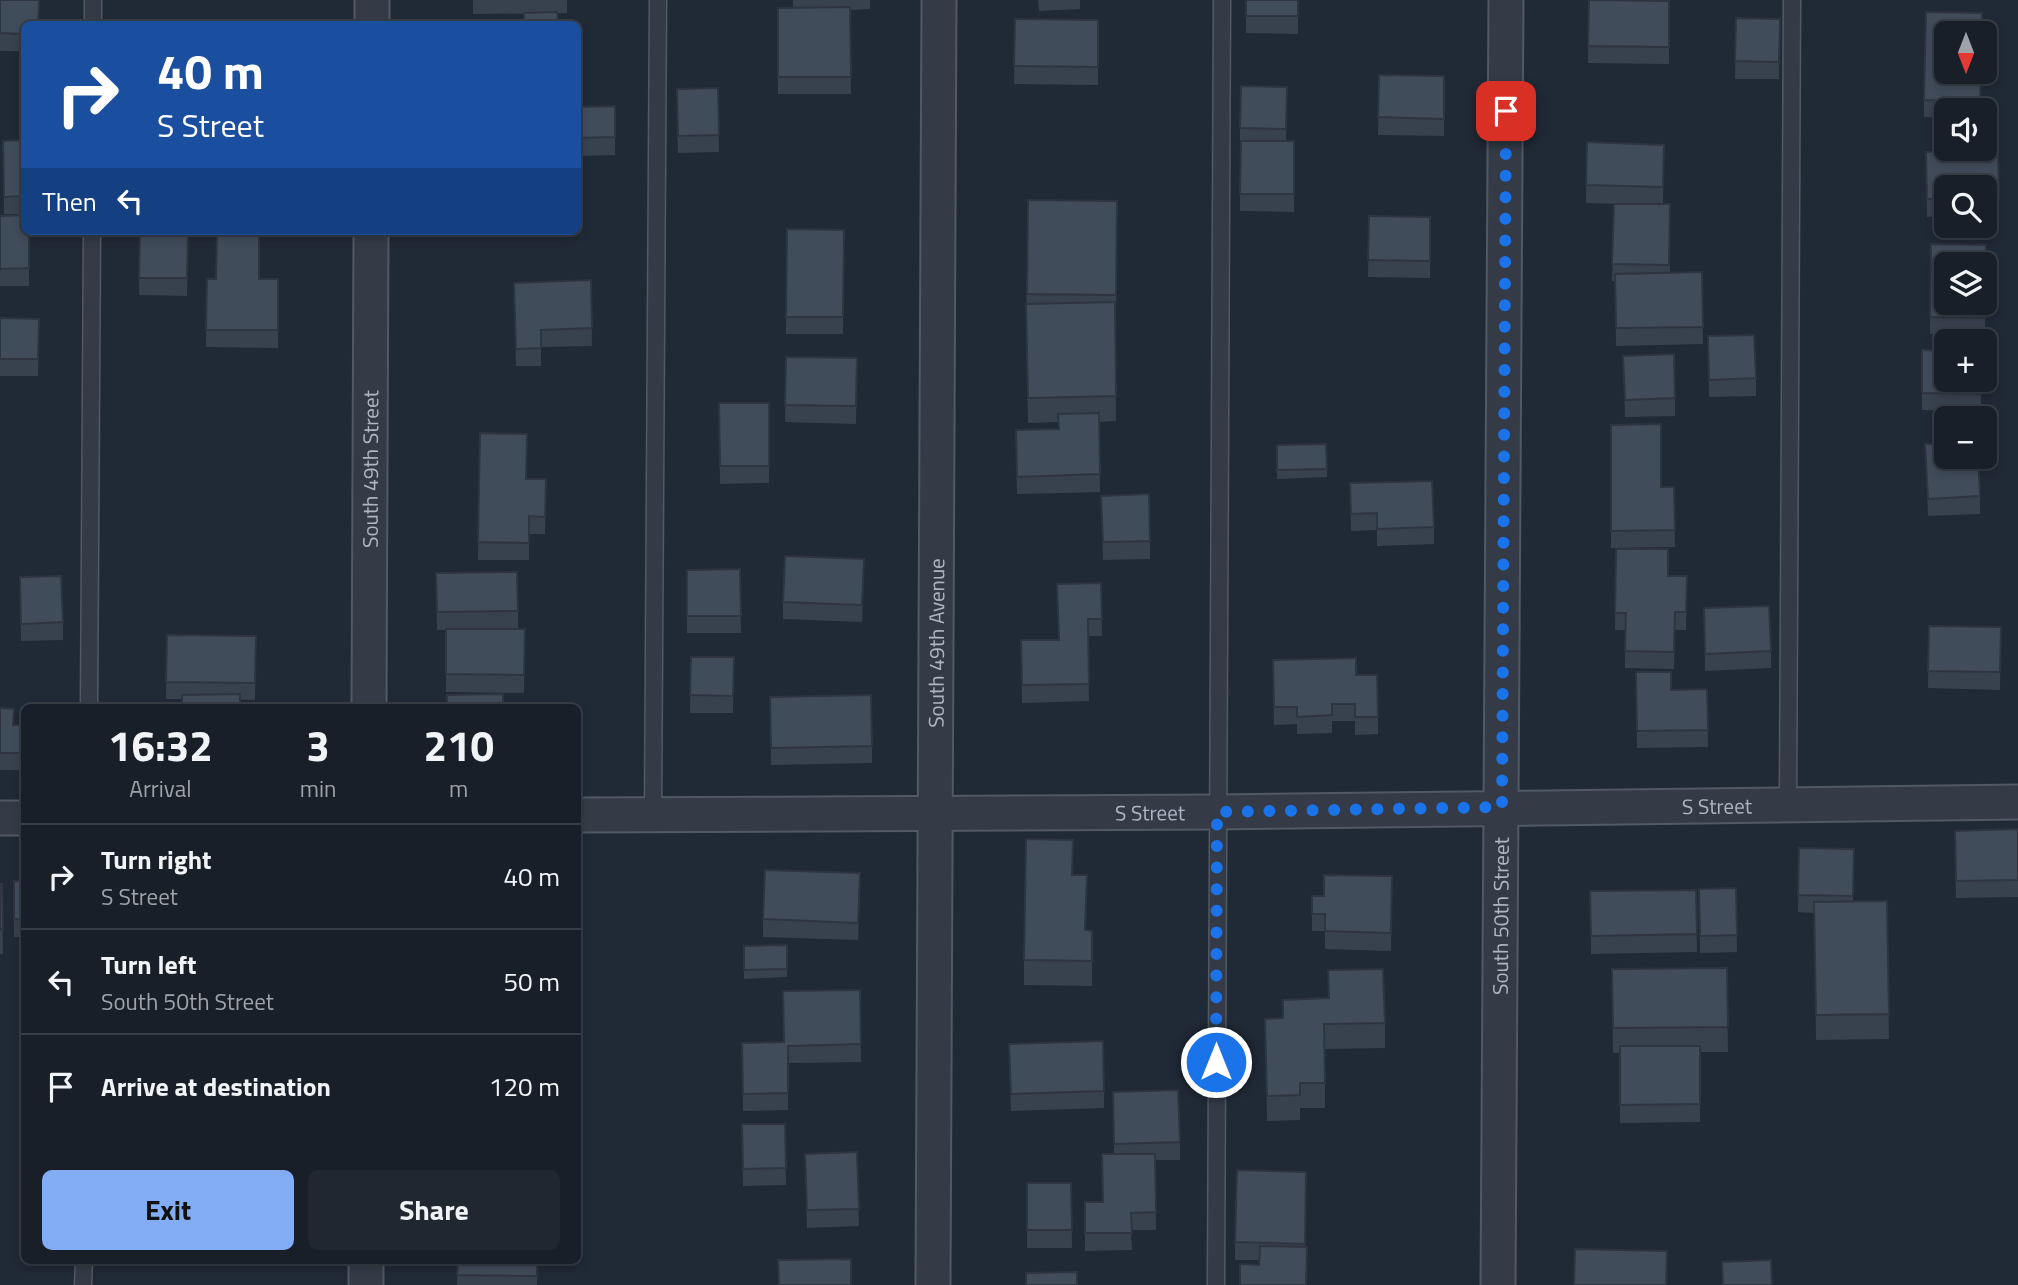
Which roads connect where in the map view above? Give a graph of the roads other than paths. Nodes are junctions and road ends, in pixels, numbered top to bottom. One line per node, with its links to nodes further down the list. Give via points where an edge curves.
1 (93, 0): 8 (lane)
2 (372, 0): 9 (street)
3 (658, 0): 20 (lane)
4 (939, 0): 17 (street, South 49th Avenue)
5 (1222, 0): 18 (lane)
6 (1506, 0): 16 (street, South 50th Street)
7 (1792, 0): 15 (lane)
8 (93, 21)
9 (372, 21)
10 (92, 235): 12 (lane)
11 (371, 235): 13 (street, South 49th Street)
12 (89, 704)
13 (369, 704)
14 (2018, 802): 15 (street, S Street)
15 (1788, 804): 16 (street, S Street)
16 (1502, 807): 18 (street, S Street); 29 (street, South 50th Street)
17 (935, 811): 18 (street, S Street); 20 (street, S Street); 27 (street, South 49th Avenue)
18 (1217, 812): 28 (lane)
19 (581, 814): 20 (street, S Street)
20 (653, 814)
21 (0, 818): 22 (street)
22 (21, 818)
23 (84, 1264): 25 (lane)
24 (366, 1264): 26 (street)
25 (83, 1285)
26 (366, 1285)
27 (933, 1285)
28 (1216, 1285)
29 (1499, 1285)

